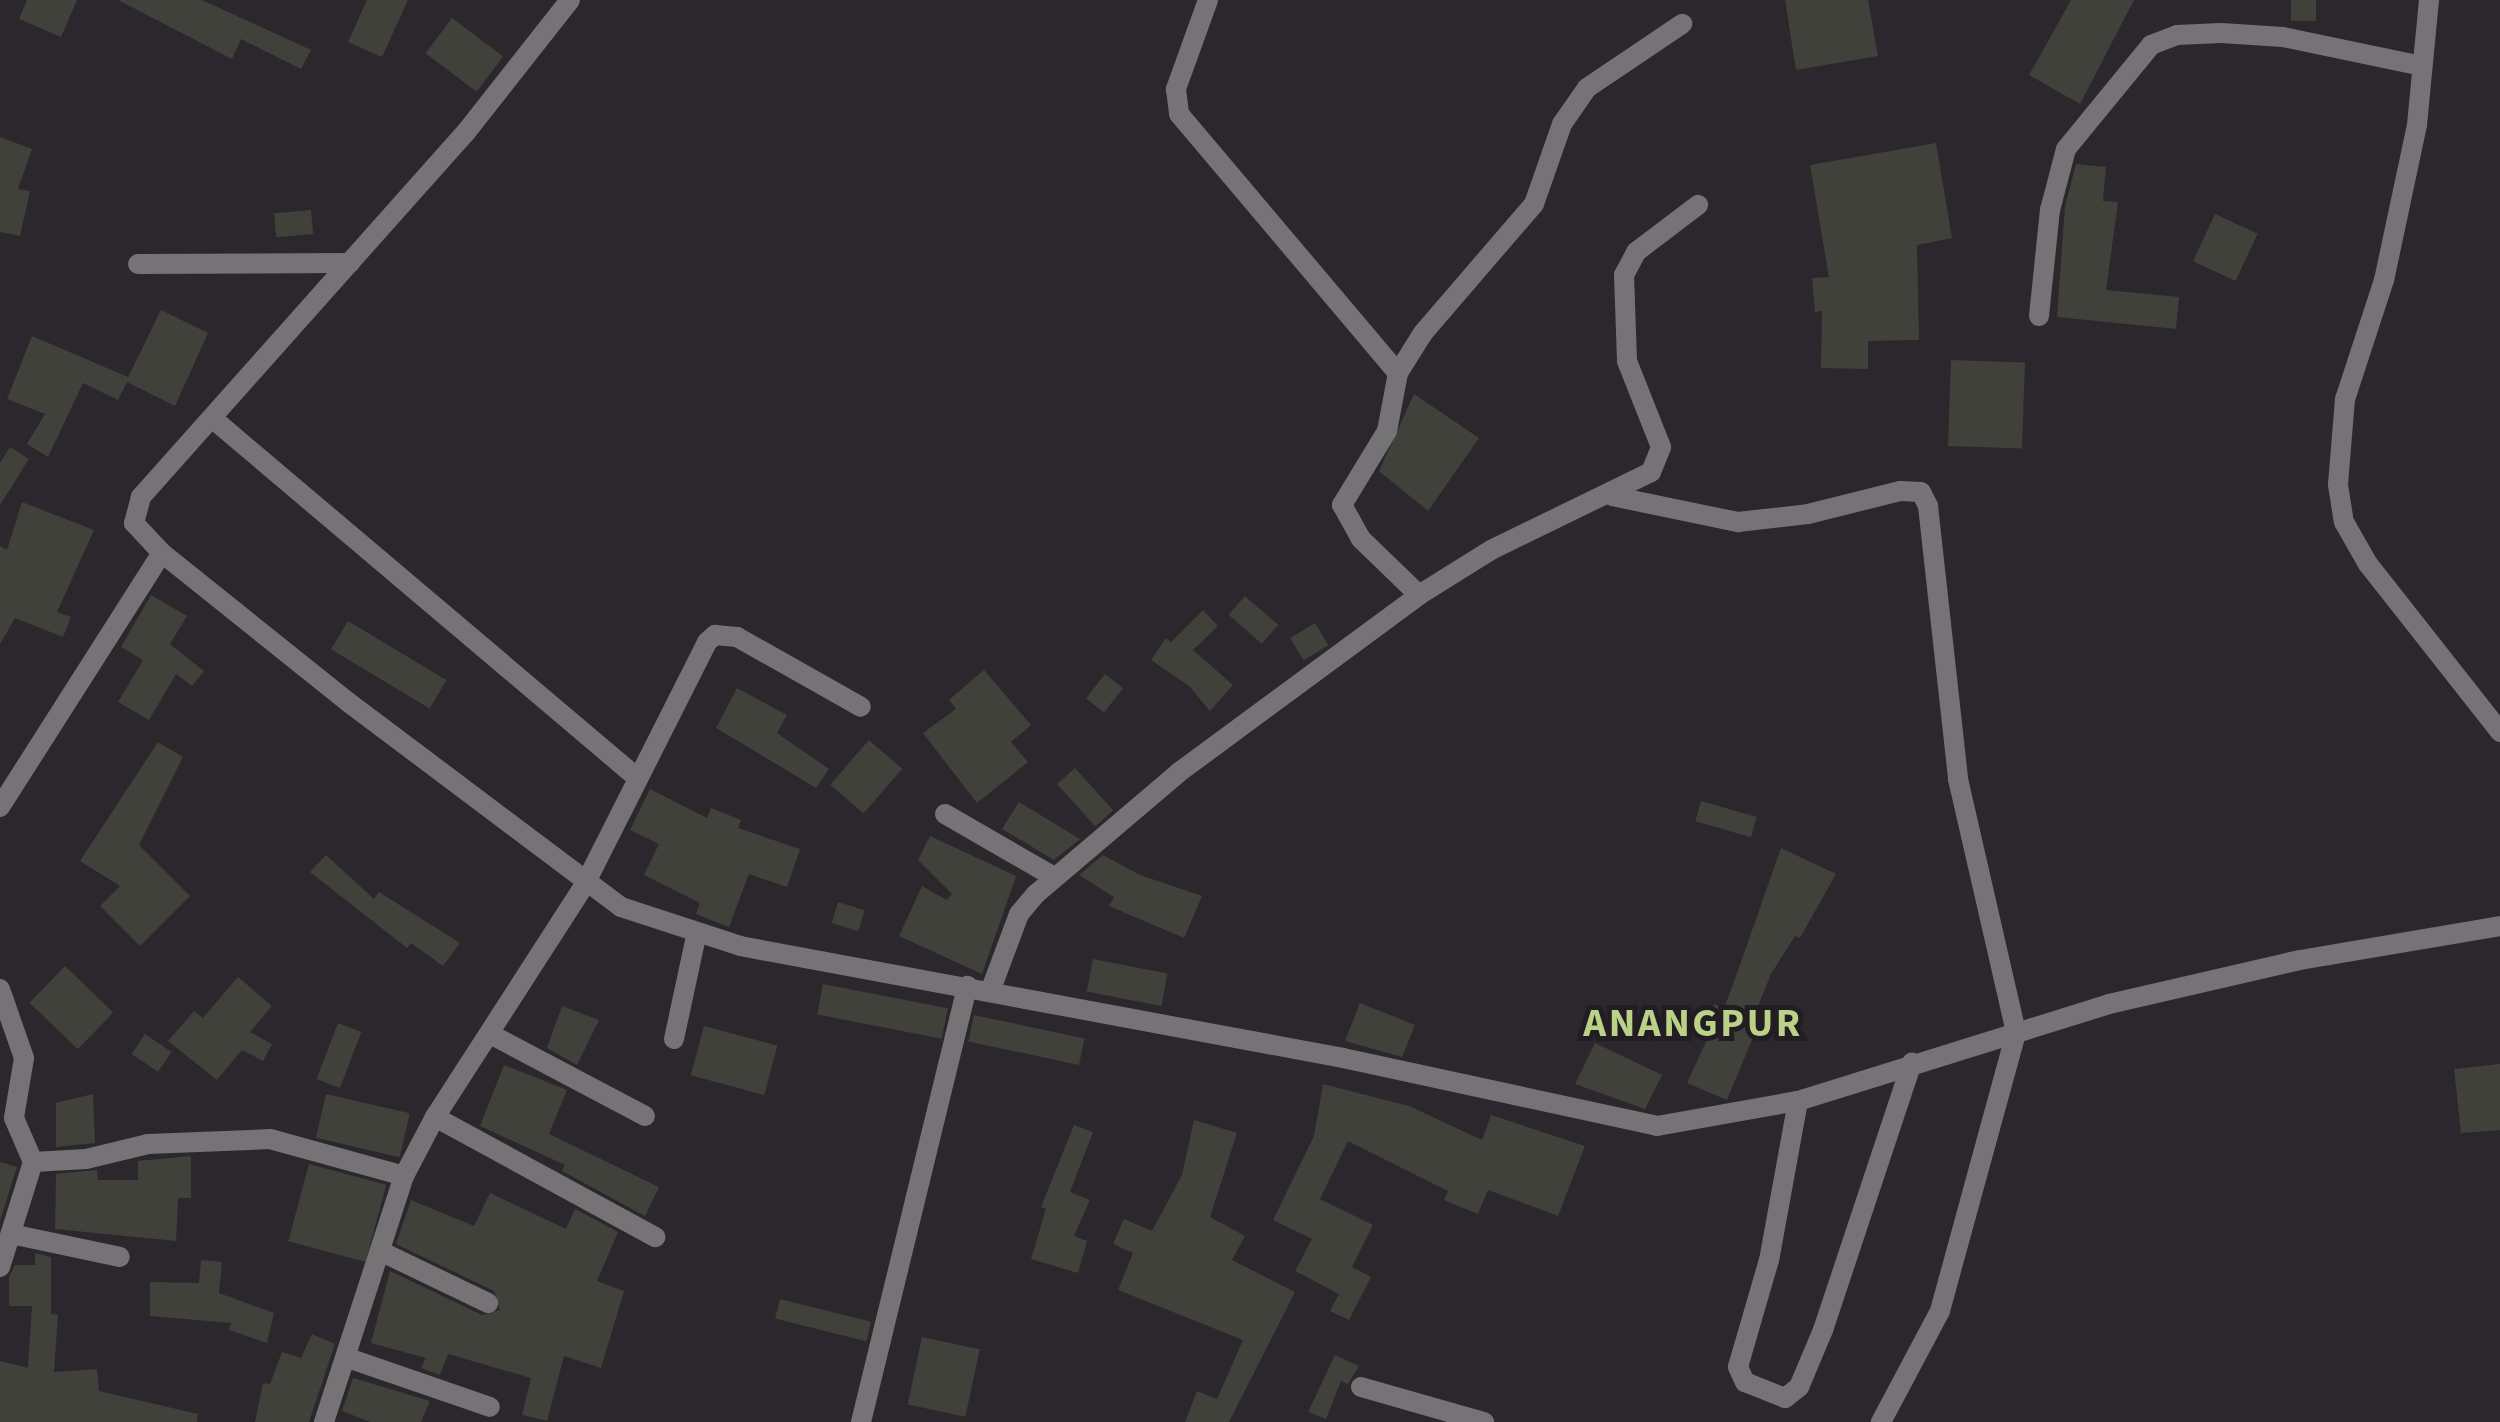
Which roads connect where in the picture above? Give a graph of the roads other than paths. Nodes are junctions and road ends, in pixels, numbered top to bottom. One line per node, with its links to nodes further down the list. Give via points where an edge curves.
1 (570, 0): 7 (street)
2 (1208, 0): 10 (street, via 1176,89 1180,114)
3 (2429, 0): 5 (street)
4 (1682, 24): 10 (street, via 1587,88 1562,124 1534,204 1423,333)
5 (2422, 66): 9 (street, via 2340,46 2236,34 2177,35 2151,45 2066,149 2050,210); 16 (street, via 2384,280 2345,399 2338,485 2344,522 2368,564)
6 (1698, 205): 12 (street, via 1636,252 1624,275 1627,360 1661,447 1651,472)
7 (350, 263): 8 (street); 11 (street)
8 (138, 264)
9 (2039, 316)
10 (1398, 373): 14 (street, via 1387,432 1342,504 1361,539)
11 (212, 418): 13 (street, via 134,513 140,534); 17 (street)
12 (1612, 496): 14 (street, via 1491,550); 27 (street, via 1738,522 1808,514 1900,491 1926,498 1958,779)
13 (162, 553): 18 (street); 21 (street)
14 (1420, 595): 20 (street, via 1178,773)
15 (860, 707): 17 (street, via 755,645 715,635)
16 (2500, 732)
17 (635, 776): 21 (street)
18 (0, 808)
19 (946, 814): 20 (street)
20 (1054, 877): 26 (street, via 1019,914)
21 (585, 884): 23 (street); 28 (street)
22 (2500, 926): 27 (street, via 2300,960)
23 (696, 936): 24 (street); 29 (street)
24 (967, 986): 26 (street); 46 (street)
25 (0, 989): 34 (street, via 24,1058 14,1118)
26 (991, 989): 31 (street, via 1435,1077 1626,1123 1683,1125)
27 (2016, 1032): 30 (street); 48 (street, via 1940,1310)
28 (492, 1035): 32 (street); 33 (street)
29 (674, 1039)
30 (1912, 1062): 31 (street); 31 (street, via 1823,1330 1799,1388 1785,1398 1745,1382 1738,1367 1769,1260)
31 (1798, 1101)
32 (645, 1116)
33 (435, 1117): 35 (street); 37 (street)
34 (34, 1162): 35 (street, via 86,1159 148,1144 270,1140); 36 (street)
35 (404, 1176): 38 (street)
36 (11, 1234): 39 (street); 40 (street)
37 (655, 1237)
38 (380, 1251): 41 (street); 42 (street)
39 (120, 1257)
40 (0, 1268)
41 (488, 1303)
42 (348, 1358): 44 (street); 45 (street)
43 (1361, 1387): 47 (street)
44 (490, 1407)
45 (324, 1422)
46 (861, 1422)
47 (1484, 1422)
48 (1881, 1422)

